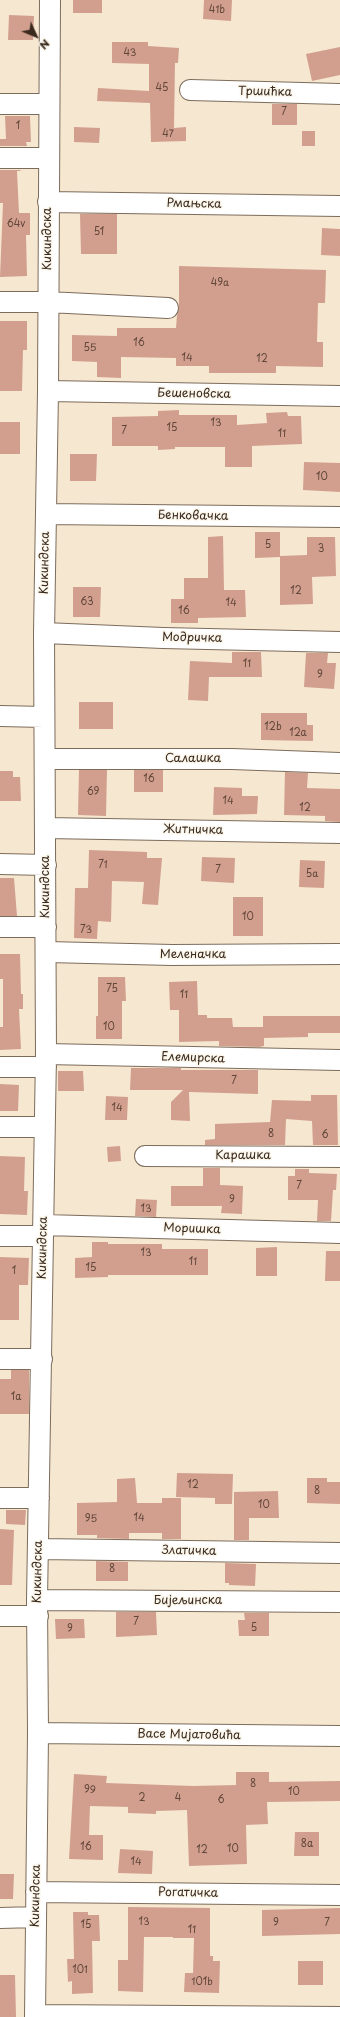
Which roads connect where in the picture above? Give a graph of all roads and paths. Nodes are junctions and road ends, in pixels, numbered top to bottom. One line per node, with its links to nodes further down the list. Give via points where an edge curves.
1 (50, 0): 5 (street, Кикиндска)
2 (190, 90): 3 (street, Тршићка)
3 (340, 94)
4 (0, 104): 5 (street)
5 (49, 104): 7 (street, Кикиндска)
6 (0, 158): 7 (street)
7 (48, 158): 8 (street, Кикиндска)
8 (48, 202): 9 (street, Рмањска); 11 (street, Кикиндска)
9 (340, 206)
10 (0, 302): 11 (street)
11 (48, 302): 12 (street); 13 (street, Кикиндска)
12 (168, 308)
13 (48, 391): 14 (street, Бешеновска); 15 (street, Кикиндска)
14 (340, 396)
15 (46, 514): 16 (street, Бенковачка); 17 (street, Кикиндска)
16 (340, 517)
17 (44, 633): 18 (street, Модричка); 20 (street, Кикиндска)
18 (340, 642)
19 (0, 716): 20 (street)
20 (44, 717): 21 (street, Кикиндска)
21 (45, 758): 22 (street, Салашка, via 232,759); 23 (street, Кикиндска)
22 (340, 763)
23 (46, 828): 24 (street, Житничка); 26 (street, Кикиндска)
24 (340, 833)
25 (0, 864): 26 (street)
26 (46, 865): 28 (street, Кикиндска)
27 (0, 927): 28 (street)
28 (46, 927): 29 (street, Кикиндска)
29 (47, 952): 30 (street, Меленачка, via 172,955); 31 (street, Кикиндска)
30 (340, 954)
31 (46, 1060): 32 (street, Елемирска); 33 (street, Елемирска); 35 (street, Кикиндска)
32 (340, 1060)
33 (0, 1067)
34 (0, 1127): 35 (street)
35 (44, 1127): 38 (street, Кикиндска)
36 (145, 1156): 37 (street, Карашка)
37 (340, 1157)
38 (44, 1230): 39 (street, Моришка); 40 (street, Моришка); 42 (street, Кикиндска)
39 (340, 1233)
40 (0, 1236)
41 (0, 1359): 42 (street)
42 (42, 1359): 44 (street, Кикиндска)
43 (0, 1498): 44 (street)
44 (39, 1498): 45 (street, Кикиндска)
45 (39, 1549): 46 (street, Златичка); 48 (street, Кикиндска)
46 (340, 1553)
47 (340, 1602): 48 (street, Бијељинска)
48 (37, 1608): 49 (street, Бијељинска); 50 (street, Кикиндска)
49 (0, 1616)
50 (38, 1733): 51 (street, Васе Мијатовића); 52 (street, Кикиндска)
51 (340, 1736)
52 (36, 1892): 53 (street, Рогатичка); 54 (street, Кикиндска)
53 (340, 1895)
54 (36, 1917): 55 (street); 56 (street, Кикиндска)
55 (0, 1918)
56 (35, 2016): 57 (street)
57 (340, 2017)

